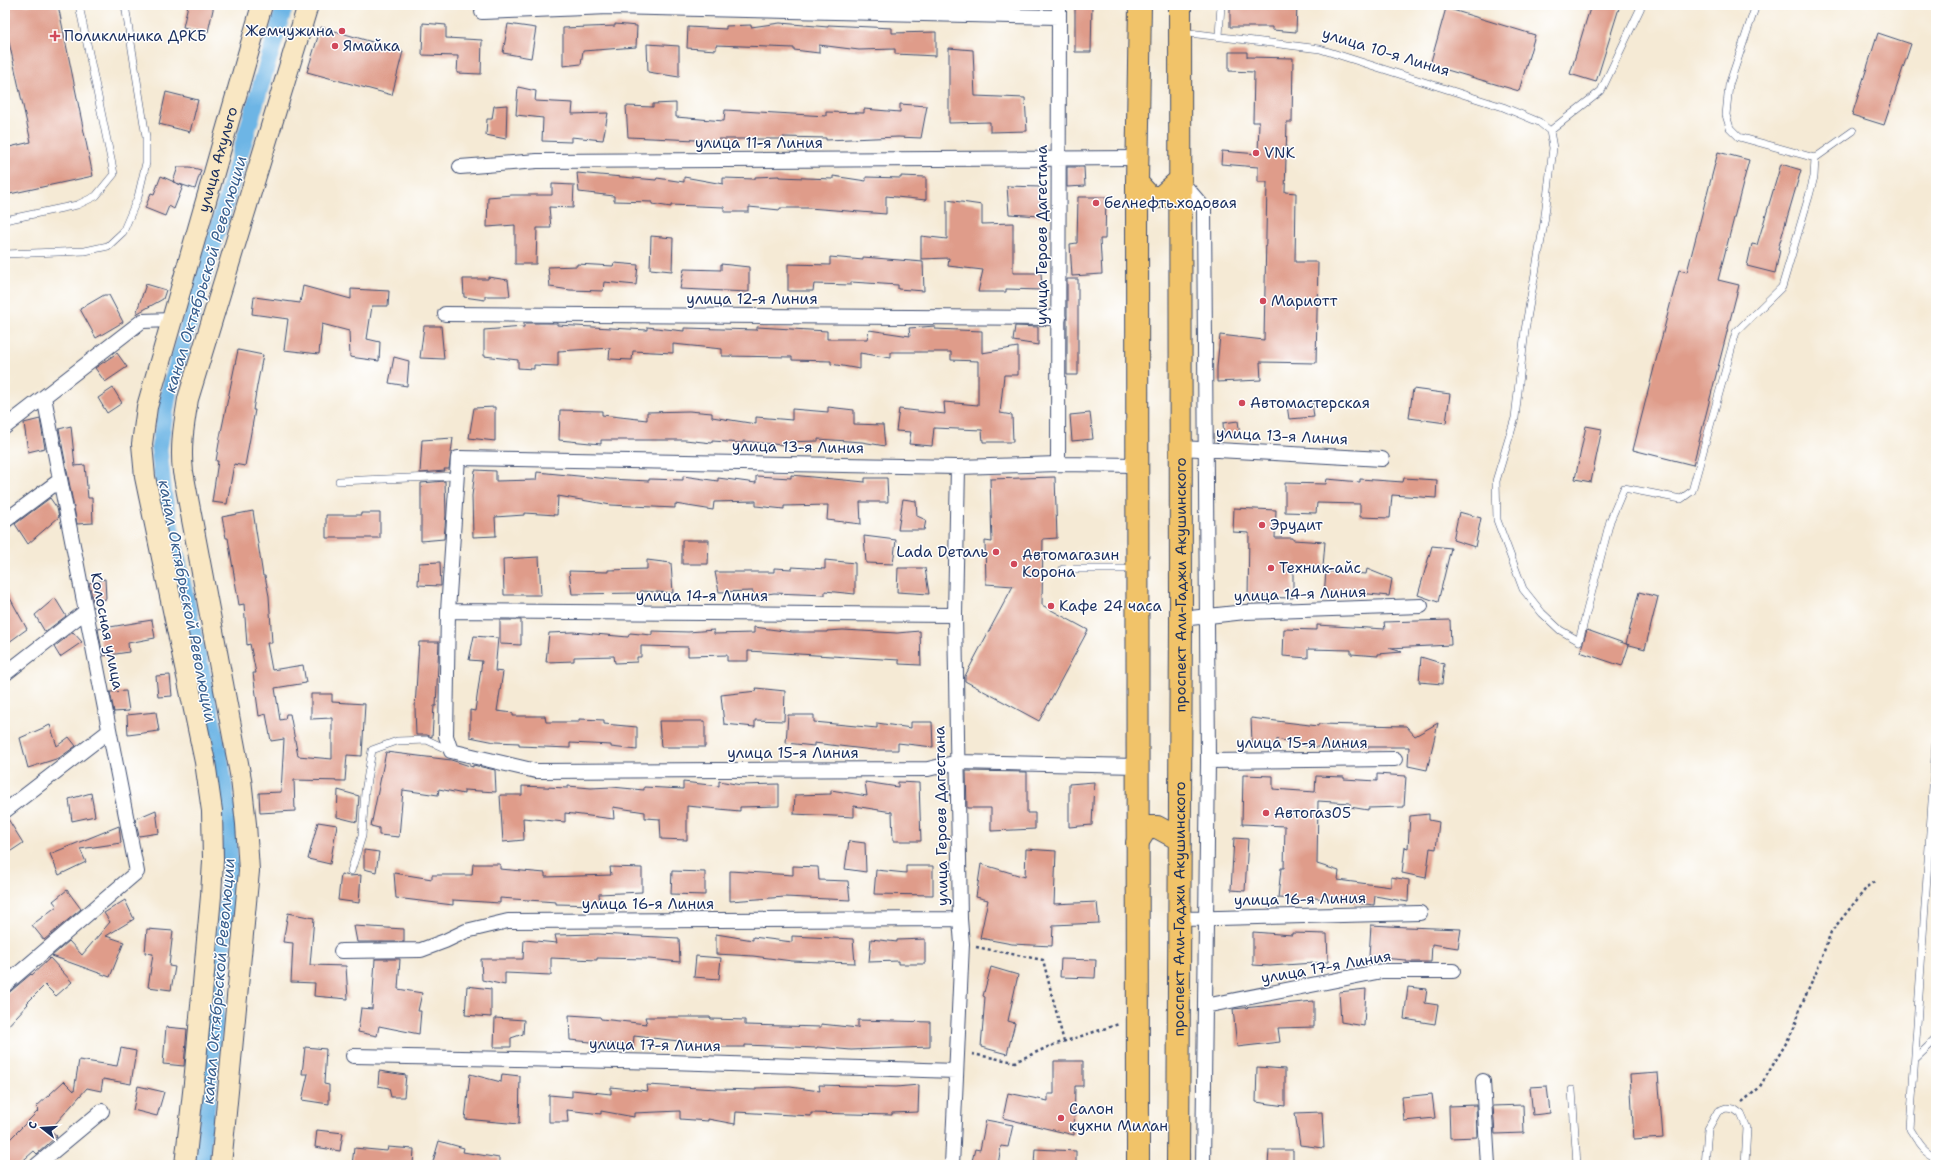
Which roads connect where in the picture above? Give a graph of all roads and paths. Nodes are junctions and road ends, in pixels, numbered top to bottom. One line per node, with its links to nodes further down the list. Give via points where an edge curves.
1 (79, 5): 23 (lane, via 114,174 96,196 77,205)
2 (126, 5): 24 (lane, via 146,137 146,163 138,197 124,232 108,246 85,250)
3 (262, 5): 27 (main road, улица Ахульго)
4 (308, 5): 84 (main road, via 188,400 181,436 183,472 241,779 249,871)
5 (1140, 5): 17 (main road)
6 (1180, 5): 13 (main road, проспект Али-Гаджи Акушинского)
7 (1221, 5): 14 (lane)
8 (1642, 5): 15 (lane, via 1601,91)
9 (1756, 5): 18 (lane, via 1729,85 1726,115 1730,128 1740,137)
10 (962, 10): 11 (street); 12 (street, via 609,7)
11 (1058, 11): 19 (street, улица Героев Дагестана)
12 (482, 12)
13 (1179, 32): 14 (lane, улица 10-я Линия); 21 (main road, проспект Али-Гаджи Акушинского)
14 (1219, 36): 15 (lane, улица 10-я Линия, via 1320,49 1503,107 1539,122)
15 (1550, 131): 18 (lane, via 1553,148 1544,223 1525,330 1515,418 1496,481 1497,520 1523,589 1560,630 1579,641 1610,521 1624,488 1681,499 1692,491 1736,332 1782,287 1814,177)
16 (1853, 131): 18 (lane)
17 (1138, 158): 19 (street, улица 11-я Линия); 22 (main road)
18 (1815, 158)
19 (1059, 159): 20 (street, улица 11-я Линия, via 537,161); 26 (street, улица Героев Дагестана)
20 (460, 168)
21 (1180, 180): 22 (main road, via 1161,197 1150,197); 30 (main road, проспект Али-Гаджи Акушинского); 31 (street, via 1204,208)
22 (1138, 183): 34 (main road)
23 (5, 220)
24 (5, 254)
25 (445, 314): 26 (street, улица 12-я Линия)
26 (1059, 318): 33 (street, улица Героев Дагестана)
27 (172, 320): 28 (street, via 142,321); 83 (main road, улица Ахульго, via 147,407 142,444 145,477 209,785 213,860)
28 (44, 397): 29 (street); 37 (street, Колосная улица)
29 (5, 427)
30 (1181, 448): 31 (street, улица 13-я Линия); 47 (main road, проспект Али-Гаджи Акушинского)
31 (1207, 449): 32 (street, улица 13-я Линия); 46 (street)
32 (1382, 459)
33 (1058, 464): 34 (street, улица 13-я Линия); 35 (street, улица 13-я Линия)
34 (1138, 465): 41 (main road)
35 (958, 467): 36 (street, улица 13-я Линия, via 458,458); 45 (street, улица Героев Дагестана)
36 (456, 476): 38 (lane); 43 (street)
37 (60, 480): 39 (street); 44 (street, Колосная улица)
38 (339, 481)
39 (5, 521)
40 (1063, 569): 41 (lane)
41 (1138, 569): 55 (main road)
42 (1421, 606): 46 (street, улица 14-я Линия, via 1245,612)
43 (448, 611): 45 (street, улица 14-я Линия); 51 (street, via 446,736)
44 (86, 612): 48 (street); 49 (street, Колосная улица)
45 (955, 615): 54 (street, улица Героев Дагестана)
46 (1207, 616): 47 (street, улица 14-я Линия); 53 (street)
47 (1181, 619): 57 (main road, проспект Али-Гаджи Акушинского)
48 (5, 674)
49 (109, 731): 56 (street); 68 (street, Колосная улица, via 137,872)
50 (1936, 742): 75 (lane)
51 (451, 751): 54 (street, улица 15-я Линия, via 536,771 928,769); 59 (lane, via 427,740 397,741 372,750 365,792 362,836)
52 (1395, 759): 53 (street, улица 15-я Линия)
53 (1208, 761): 62 (street)
54 (958, 762): 55 (street, улица 15-я Линия); 63 (street, улица Героев Дагестана)
55 (1137, 766): 58 (main road)
56 (5, 811)
57 (1179, 839): 58 (main road, via 1157,827 1147,827); 64 (main road, проспект Али-Гаджи Акушинского)
58 (1137, 843): 70 (main road)
59 (351, 871)
60 (1875, 881): 79 (path, via 1868,886 1831,932 1795,1026 1785,1045 1759,1088)
61 (1420, 913): 62 (street, улица 16-я Линия)
62 (1207, 918): 64 (street, улица 16-я Линия); 69 (street)
63 (960, 919): 65 (street, улица Героев Дагестана); 66 (street, улица 16-я Линия, via 508,921 466,931 421,950)
64 (1180, 919): 87 (main road, проспект Али-Гаджи Акушинского)
65 (962, 944): 72 (path, via 1043,960); 73 (street, улица Героев Дагестана)
66 (341, 951)
67 (1453, 971): 69 (street, улица 17-я Линия, via 1382,970)
68 (5, 985)
69 (1205, 1006): 88 (street)
70 (1137, 1018): 72 (path); 86 (main road)
71 (1936, 1039): 75 (lane)
72 (1064, 1042): 73 (path, via 1015,1062)
73 (958, 1052): 76 (street, улица Героев Дагестана)
74 (353, 1056): 76 (street, улица 17-я Линия)
75 (1915, 1059): 81 (lane, via 1910,1129 1921,1147)
76 (956, 1071): 85 (street, улица Героев Дагестана)
77 (1483, 1081): 89 (street)
78 (1572, 1090): 90 (lane)
79 (1734, 1109): 91 (lane, via 1718,1111 1712,1120 1708,1129); 92 (lane, via 1741,1114 1747,1128)
80 (102, 1111): 82 (street)
81 (1936, 1157)
82 (37, 1165)
83 (185, 1165)
84 (222, 1165)
85 (952, 1165)
86 (1138, 1165)
87 (1178, 1165)
88 (1203, 1165)
89 (1488, 1165)
90 (1577, 1165)
91 (1705, 1165)
92 (1745, 1165)

